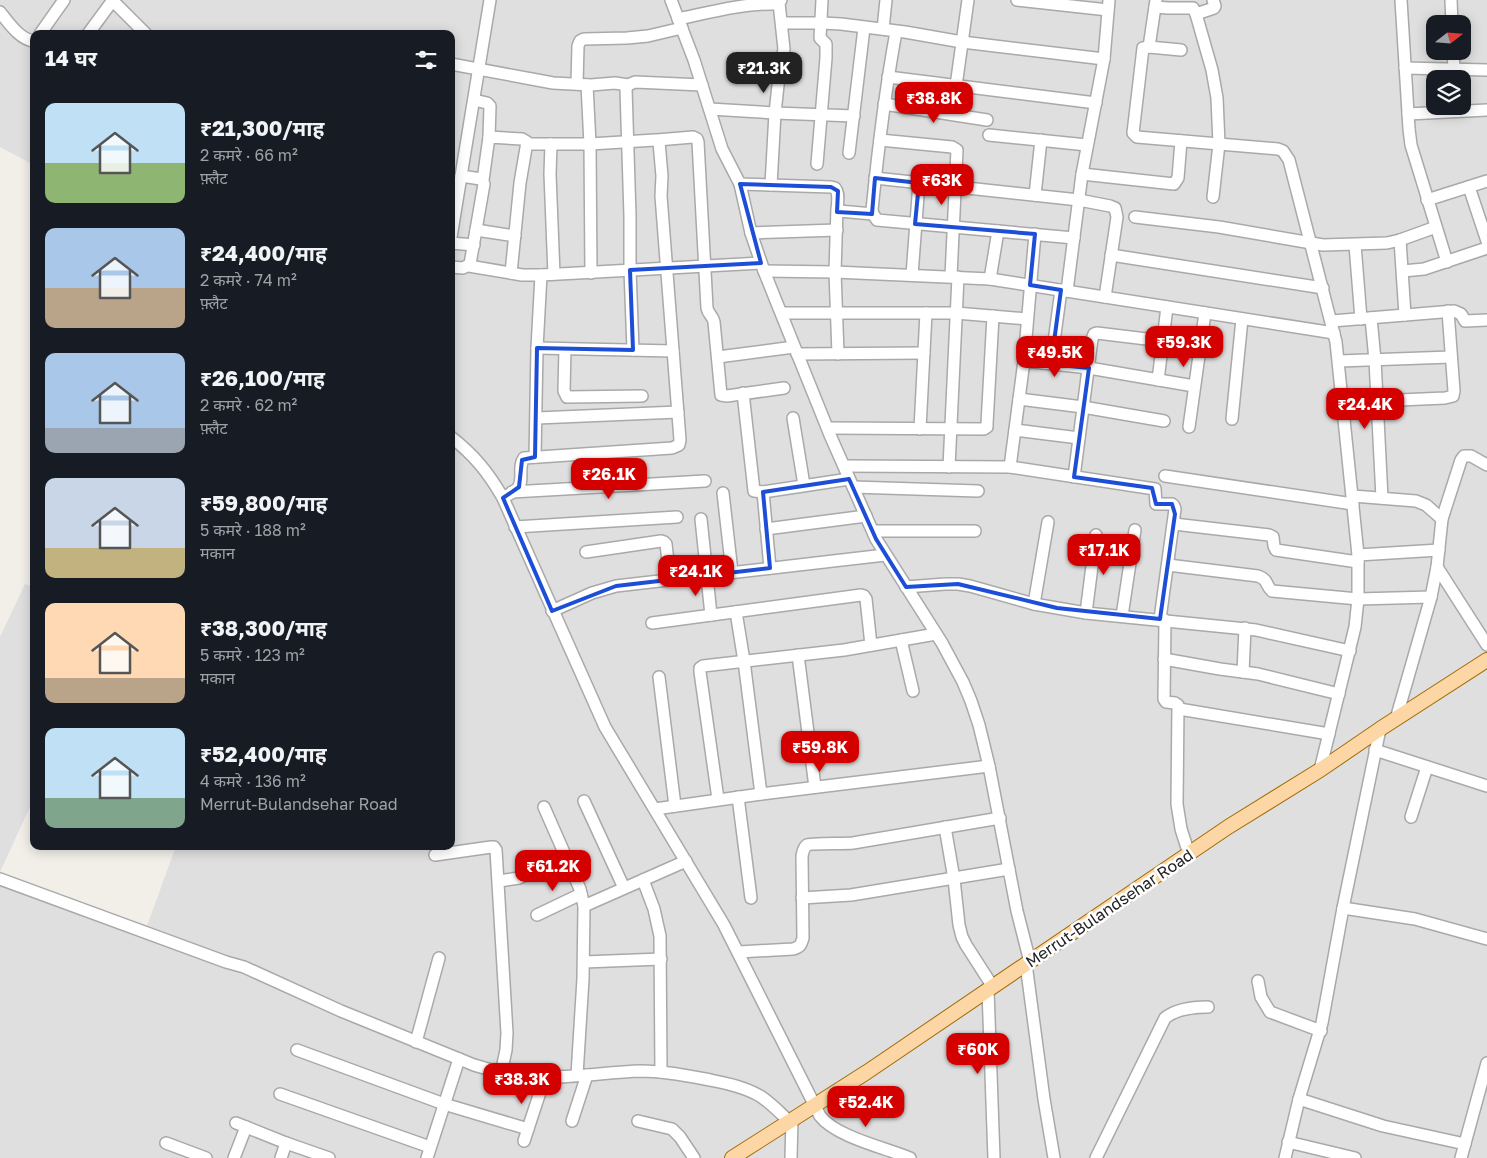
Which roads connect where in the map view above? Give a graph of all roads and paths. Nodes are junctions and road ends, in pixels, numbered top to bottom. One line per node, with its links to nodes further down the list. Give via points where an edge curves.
1 (64, 0): 24 (street)
2 (113, 0): 25 (street); 26 (street)
3 (490, 0): 36 (street)
4 (671, 0): 22 (street)
5 (822, 0): 21 (street)
6 (886, 0): 27 (street)
7 (968, 0): 30 (street)
8 (1017, 0): 14 (street)
9 (1213, 0): 18 (street, via 1214,8)
10 (1401, 0): 37 (street)
11 (1451, 0): 19 (street)
12 (780, 1): 13 (street); 20 (street)
13 (763, 2): 22 (street, via 731,7)
14 (1062, 3): 16 (street)
15 (1155, 3): 18 (street, via 1168,8 1193,8); 31 (street)
16 (1108, 5): 33 (street)
17 (0, 12): 29 (street, via 12,27)
18 (1196, 14): 66 (street, via 1215,85)
19 (1452, 15)
20 (782, 23): 21 (street); 51 (street, via 784,49)
21 (822, 23): 23 (street); 53 (street, via 820,38 826,48)
22 (680, 24): 41 (street, via 648,36 584,38 578,46); 43 (street)
23 (864, 28): 27 (street); 54 (street)
24 (43, 30)
25 (91, 30)
26 (142, 30)
27 (882, 30): 28 (street)
28 (896, 32): 30 (street); 40 (street)
29 (30, 40)
30 (962, 42): 33 (street); 44 (street)
31 (1149, 47): 32 (street); 61 (street, via 1142,51 1133,133 1137,137)
32 (1181, 50)
33 (1104, 59): 46 (street)
34 (1454, 60): 38 (street)
35 (455, 65): 36 (street)
36 (479, 68): 41 (street, via 552,83); 45 (street)
37 (1405, 68): 38 (street); 52 (street)
38 (1454, 69): 39 (street)
39 (1487, 70)
40 (888, 77): 44 (street); 47 (street)
41 (582, 84): 42 (street); 65 (street)
42 (628, 85): 43 (street, via 635,82); 62 (street)
43 (702, 85): 48 (street)
44 (956, 86): 46 (street); 50 (street)
45 (474, 100): 57 (street, via 490,106); 71 (street)
46 (1096, 103): 67 (street)
47 (884, 104): 50 (street); 59 (street)
48 (710, 109): 51 (street); 76 (street, via 724,154)
49 (1487, 110): 52 (street)
50 (950, 113): 55 (street)
51 (775, 114): 53 (street); 77 (street)
52 (1408, 114): 83 (street, via 1411,145)
53 (822, 115): 54 (street); 69 (street)
54 (854, 116): 68 (street)
55 (988, 120)
56 (988, 135): 60 (street)
57 (489, 137): 63 (street, via 522,139); 73 (street)
58 (657, 140): 62 (street); 108 (street, via 697,139); 111 (street, via 660,144)
59 (880, 140): 72 (street); 78 (street, via 955,148)
60 (1041, 140): 67 (street); 80 (street)
61 (1182, 141): 66 (street); 70 (street, via 1178,178 1174,184)
62 (627, 142): 65 (street); 112 (street)
63 (527, 144): 64 (street); 97 (street)
64 (552, 144): 65 (street); 117 (street)
65 (590, 144): 116 (street)
66 (1219, 144): 81 (street); 101 (street, via 1283,151 1289,160)
67 (1088, 145): 70 (street)
68 (850, 153)
69 (816, 164)
70 (1082, 174): 82 (street)
71 (461, 176): 73 (street); 85 (street)
72 (875, 178): 75 (street); 86 (street)
73 (483, 180): 91 (street)
74 (1487, 181): 79 (street)
75 (919, 183): 78 (street); 88 (street)
76 (740, 184): 77 (street); 94 (street)
77 (771, 185): 84 (street, via 836,188)
78 (955, 186): 80 (street); 89 (street)
79 (1470, 186): 83 (street); 95 (street)
80 (1035, 195): 82 (street)
81 (1213, 197)
82 (1079, 200): 98 (street); 105 (street, via 1115,208 1117,217)
83 (1427, 200): 90 (street)
84 (837, 208): 86 (street, via 843,212); 92 (street)
85 (455, 213)
86 (873, 214): 88 (street, via 877,220)
87 (1135, 217): 101 (street)
88 (916, 224): 89 (street); 119 (street)
89 (954, 226): 93 (street); 120 (street)
90 (1436, 226): 99 (street); 106 (street)
91 (476, 230): 97 (street); 102 (street)
92 (837, 230): 94 (street); 114 (street)
93 (998, 231): 96 (street); 121 (street)
94 (751, 233): 110 (street)
95 (1486, 233)
96 (1035, 234): 98 (street); 122 (street)
97 (514, 236): 115 (street)
98 (1074, 238): 124 (street)
99 (1400, 240): 103 (street); 113 (street)
100 (455, 243): 102 (street)
101 (1311, 244): 103 (street); 123 (street)
102 (474, 245): 107 (street)
103 (1355, 245): 135 (street)
104 (1487, 248): 106 (street)
105 (1111, 254): 123 (street); 125 (street)
106 (1447, 262): 113 (street)
107 (469, 266): 109 (street); 115 (street)
108 (706, 266): 110 (street); 111 (street); 149 (street, via 708,311 714,319)
109 (455, 267)
110 (762, 267): 114 (street); 128 (street)
111 (667, 268): 112 (street); 145 (street)
112 (630, 270): 116 (street); 144 (street)
113 (1402, 271): 133 (street)
114 (835, 272): 119 (street); 129 (street)
115 (511, 273): 118 (street)
116 (591, 273): 117 (street)
117 (554, 274): 118 (street)
118 (540, 275): 142 (street)
119 (912, 275): 120 (street)
120 (954, 276): 121 (street); 131 (street)
121 (990, 279): 122 (street)
122 (1030, 285): 124 (street); 137 (street)
123 (1323, 288): 139 (street)
124 (1064, 290): 125 (street); 154 (street)
125 (1104, 297): 126 (street)
126 (1168, 307): 132 (street); 141 (street)
127 (1448, 311): 133 (street); 138 (street, via 1459,312 1465,321); 150 (street)
128 (782, 313): 129 (street); 146 (street)
129 (836, 313): 130 (street); 148 (street)
130 (926, 313): 131 (street); 147 (street)
131 (956, 313): 134 (street); 172 (street)
132 (1205, 313): 136 (street); 157 (street)
133 (1405, 315): 135 (street)
134 (993, 316): 137 (street); 172 (street, via 986,427 982,430)
135 (1366, 318): 139 (street); 151 (street)
136 (1242, 319): 140 (street); 167 (street)
137 (1027, 320): 152 (street)
138 (1487, 320)
139 (1332, 321): 140 (street)
140 (1334, 333): 153 (street)
141 (1163, 341): 155 (street, via 1094,334); 156 (street)
142 (537, 348): 143 (street); 165 (street)
143 (566, 349): 144 (street); 160 (street, via 564,391 567,396)
144 (633, 350): 145 (street)
145 (674, 351): 164 (street)
146 (795, 351): 148 (street); 149 (street); 170 (street)
147 (924, 353): 148 (street); 171 (street)
148 (838, 354)
149 (718, 357): 159 (street, via 721,395)
150 (1451, 357): 151 (street); 162 (street, via 1454,391 1450,398)
151 (1375, 360): 153 (street); 162 (street)
152 (1024, 361): 154 (street); 161 (street)
153 (1339, 361): 191 (street)
154 (1052, 364): 155 (street)
155 (1089, 368): 156 (street); 163 (street)
156 (1158, 380): 157 (street)
157 (1194, 386): 169 (street)
158 (784, 388): 159 (street)
159 (744, 394): 188 (street, via 753,487 754,491)
160 (642, 396)
161 (1019, 399): 163 (street); 173 (street)
162 (1377, 401): 190 (street)
163 (1083, 407): 168 (street); 174 (street)
164 (678, 412): 165 (street); 176 (street, via 680,440 676,447)
165 (537, 418): 176 (street)
166 (792, 418): 185 (street)
167 (1232, 419)
168 (1164, 421)
169 (1189, 427)
170 (828, 428): 171 (street); 178 (street)
171 (920, 429): 172 (street)
172 (951, 429): 179 (street)
173 (1015, 430): 174 (street); 180 (street)
174 (1079, 438): 182 (street)
175 (455, 440): 189 (street, via 482,465)
176 (535, 457): 189 (street, via 522,460 519,486)
177 (1487, 465): 195 (street, via 1471,456 1464,456)
178 (844, 466): 179 (street); 184 (street)
179 (949, 466): 180 (street)
180 (1010, 467): 182 (street)
181 (1166, 476): 191 (street)
182 (1074, 477): 197 (street, via 1155,489 1156,504 1174,506)
183 (705, 481): 189 (street)
184 (851, 483): 185 (street); 186 (street); 192 (street)
185 (804, 486): 188 (street)
186 (978, 491)
187 (723, 492): 211 (street)
188 (763, 492): 199 (street)
189 (507, 495): 198 (street)
190 (1382, 498): 191 (street); 195 (street, via 1416,501)
191 (1353, 500): 207 (street)
192 (866, 516): 199 (street); 201 (street)
193 (677, 517): 198 (street)
194 (701, 519): 212 (street)
195 (1442, 519): 204 (street)
196 (1048, 522): 217 (street)
197 (1174, 524): 207 (street, via 1269,535 1273,537 1276,550); 208 (street)
198 (515, 527): 218 (street)
199 (766, 530): 210 (street)
200 (1135, 530): 222 (street)
201 (873, 531): 202 (street); 206 (street)
202 (975, 531)
203 (1096, 535): 220 (street)
204 (1439, 550): 207 (street); 209 (street)
205 (586, 552): 213 (street, via 661,541 666,544)
206 (885, 554): 210 (street); 214 (street)
207 (1358, 558): 216 (street)
208 (1168, 565): 216 (street, via 1258,576 1272,591); 223 (street)
209 (1437, 567): 215 (street); 228 (street)
210 (770, 568): 211 (street)
211 (732, 572): 212 (street)
212 (706, 575): 213 (street); 221 (street)
213 (670, 579): 218 (street, via 600,590)
214 (906, 587): 217 (street, via 958,584); 226 (street)
215 (1431, 596): 216 (street); 240 (street)
216 (1358, 598): 230 (street)
217 (1034, 604): 220 (street)
218 (552, 611): 255 (street, via 605,727)
219 (736, 612): 221 (street); 229 (street, via 861,595 866,599); 234 (street)
220 (1086, 613): 222 (street)
221 (711, 615): 224 (street)
222 (1122, 616): 223 (street)
223 (1163, 620): 225 (street); 232 (street)
224 (652, 624)
225 (1245, 628): 230 (street); 235 (street)
226 (936, 634): 227 (street); 244 (street, via 971,701)
227 (901, 640): 229 (street); 237 (street)
228 (1487, 645)
229 (871, 646): 231 (street)
230 (1350, 651): 238 (street)
231 (798, 654): 234 (street); 248 (street)
232 (1164, 659): 235 (street); 239 (street, via 1164,698 1166,702 1178,705)
233 (1487, 660): 240 (main road, Merrut-Bulandsehar Road)
234 (744, 661): 249 (street); 251 (street, via 700,668)
235 (1243, 672): 238 (street)
236 (659, 677): 253 (street)
237 (913, 691)
238 (1339, 694): 242 (street)
239 (1179, 709): 242 (street); 260 (street, via 1177,804)
240 (1396, 719): 241 (main road, Merrut-Bulandsehar Road)
241 (1380, 729): 243 (street); 246 (main road, Merrut-Bulandsehar Road)
242 (1329, 734): 246 (street)
243 (1375, 750): 245 (street); 273 (street)
244 (989, 766): 248 (street); 257 (street)
245 (1427, 767): 247 (street); 256 (street)
246 (1320, 770): 260 (main road, Merrut-Bulandsehar Road)
247 (1487, 786)
248 (815, 787): 249 (street)
249 (761, 794): 250 (street)
250 (738, 797): 251 (street); 270 (street)
251 (718, 799): 253 (street)
252 (584, 801): 268 (street)
253 (675, 806): 255 (street)
254 (544, 807): 261 (street)
255 (654, 809): 262 (street)
256 (1411, 817)
257 (1000, 818): 258 (street); 263 (street)
258 (945, 827): 264 (street); 271 (street, via 853,843 810,844 802,856)
259 (435, 854): 267 (street, via 494,847)
260 (1188, 854): 280 (main road, Merrut-Bulandsehar Road)
261 (565, 855): 267 (street, via 519,878); 269 (street)
262 (686, 860): 266 (street); 276 (street)
263 (1009, 869): 264 (street); 280 (street)
264 (954, 878): 271 (street, via 851,895); 282 (street, via 962,937)
265 (0, 879): 285 (street, via 244,967)
266 (643, 880): 268 (street); 278 (street, via 658,923)
267 (499, 881): 290 (street, via 507,1033)
268 (624, 888): 272 (street)
269 (581, 894): 272 (street); 274 (street)
270 (751, 898)
271 (802, 898): 276 (street, via 803,938 799,948)
272 (584, 906): 279 (street)
273 (1343, 908): 275 (street, via 1415,919); 284 (street)
274 (537, 915)
275 (1487, 939)
276 (739, 952): 296 (street)
277 (439, 958): 285 (street)
278 (661, 959): 279 (street); 289 (street)
279 (584, 962): 291 (street)
280 (1028, 963): 282 (main road, Merrut-Bulandsehar Road); 316 (street)
281 (1258, 981): 284 (street, via 1261,997 1270,1012)
282 (990, 988): 296 (main road, Merrut-Bulandsehar Road); 315 (street)
283 (1208, 1007): 317 (street, via 1183,1010 1165,1018)
284 (1320, 1030): 294 (street)
285 (416, 1042): 287 (street)
286 (297, 1050): 295 (street)
287 (459, 1059): 290 (street); 295 (street)
288 (1487, 1063): 305 (street)
289 (661, 1072): 291 (street); 297 (street, via 748,1090)
290 (501, 1073): 292 (street)
291 (582, 1075): 292 (street); 298 (street)
292 (545, 1077): 300 (street)
293 (280, 1094): 306 (street)
294 (1299, 1099): 303 (street); 305 (street, via 1383,1126)
295 (444, 1104): 300 (street); 306 (street)
296 (814, 1105): 297 (main road, Merrut-Bulandsehar Road); 314 (street, via 826,1123 834,1128)
297 (791, 1120): 312 (main road, Merrut-Bulandsehar Road); 313 (street)
298 (572, 1121)
299 (638, 1121): 311 (street, via 672,1129)
300 (528, 1128): 301 (street)
301 (524, 1141)
302 (166, 1142): 308 (street)
303 (1288, 1142): 318 (street); 319 (street)
304 (286, 1144): 307 (street, via 241,1125); 309 (street); 310 (street)
305 (1465, 1144): 320 (street)
306 (429, 1153)
307 (236, 1157)
308 (206, 1158)
309 (281, 1158)
310 (329, 1158)
311 (694, 1158)
312 (732, 1158)
313 (791, 1158)
314 (910, 1158)
315 (994, 1158)
316 (1054, 1158)
317 (1096, 1158)
318 (1285, 1158)
319 (1354, 1158)
320 (1461, 1158)

